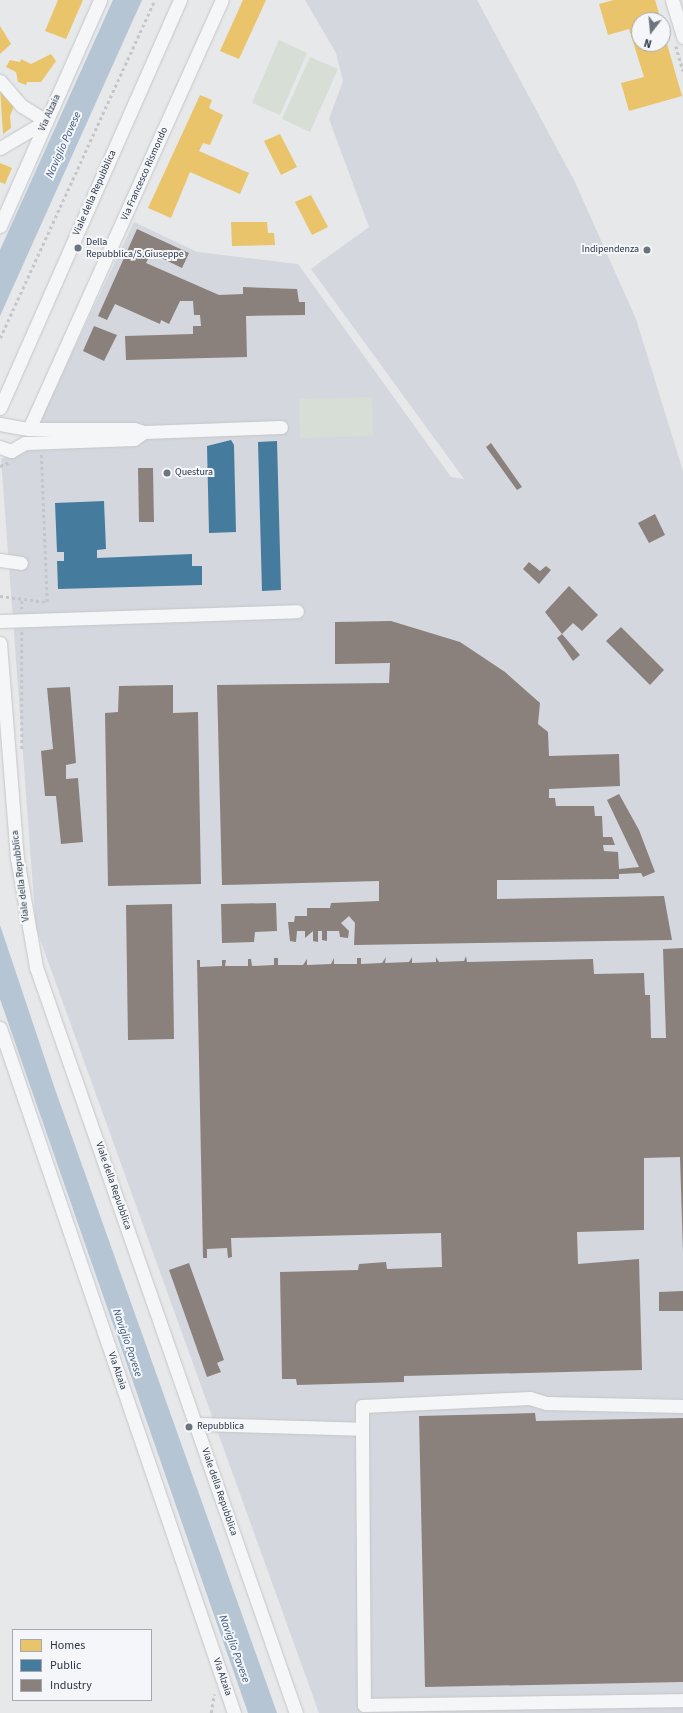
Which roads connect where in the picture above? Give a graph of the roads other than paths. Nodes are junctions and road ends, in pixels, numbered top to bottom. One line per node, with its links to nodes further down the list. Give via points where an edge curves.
1 (100, 0): 7 (street, Via Alzaia)
2 (180, 0): 10 (street, Viale della Repubblica)
3 (222, 0): 13 (street, Via Francesco Rismondo)
4 (672, 0): 5 (street)
5 (683, 36)
6 (0, 81): 7 (street, via 22,106)
7 (46, 121): 8 (street); 9 (street, Via Alzaia)
8 (0, 148)
9 (0, 226)
10 (0, 408)
11 (0, 424): 13 (street)
12 (281, 426): 14 (street)
13 (29, 429): 14 (street, via 134,429)
14 (144, 432): 15 (street, via 134,439 25,443 11,451)
15 (0, 448)
16 (0, 560): 17 (street)
17 (21, 562)
18 (297, 611): 19 (street)
19 (0, 621)
20 (0, 643): 23 (street, Viale della Repubblica, via 17,858 28,937)
21 (0, 1028): 26 (street, Via Alzaia)
22 (683, 1406): 24 (street, via 546,1403 530,1398 362,1406)
23 (196, 1424): 24 (street); 27 (street, Viale della Repubblica)
24 (362, 1429): 25 (street, via 364,1705)
25 (683, 1700)
26 (234, 1713)
27 (296, 1713)

